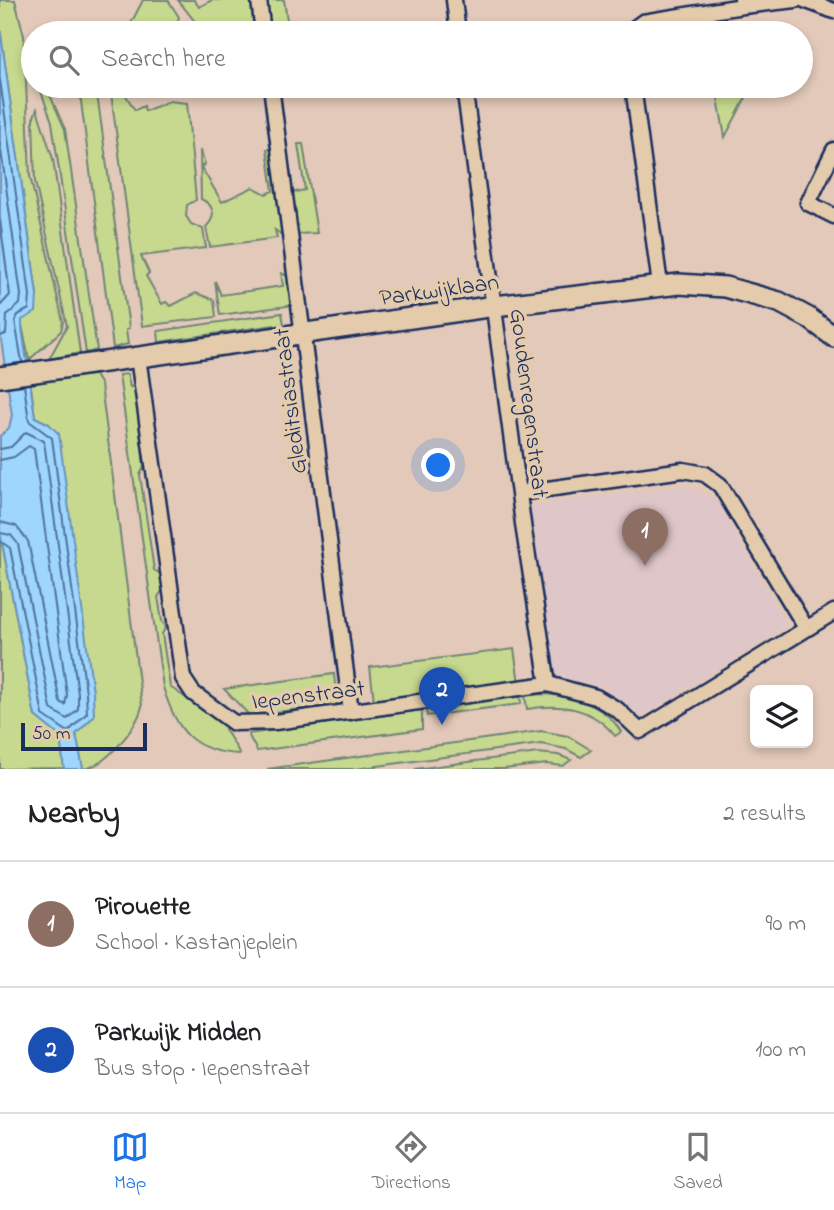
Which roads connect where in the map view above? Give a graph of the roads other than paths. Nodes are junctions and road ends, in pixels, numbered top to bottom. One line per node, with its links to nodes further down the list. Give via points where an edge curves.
1 (259, 0): 7 (street)
2 (454, 0): 8 (street)
3 (796, 0): 5 (street)
4 (804, 0): 6 (street)
5 (742, 3): 9 (street)
6 (834, 11)
7 (262, 21)
8 (457, 21)
9 (648, 21)
10 (273, 98): 17 (street, Gleditsiastraat)
11 (466, 98): 16 (street, Goudenregenstraat)
12 (635, 98): 15 (street)
13 (834, 150): 14 (street, via 808,203)
14 (834, 216)
15 (660, 285): 16 (street, Parkwijklaan); 18 (street, Parkwijklaan, via 698,284 745,291 792,308)
16 (495, 306): 17 (street, Parkwijklaan); 21 (street, Goudenregenstraat)
17 (304, 332): 19 (street, Parkwijklaan); 25 (street, Gleditsiastraat)
18 (834, 337)
19 (138, 357): 20 (street, Parkwijklaan); 25 (street, Iepenstraat, via 183,678 193,693 239,725)
20 (0, 377)
21 (519, 493): 23 (street, via 683,470 705,474 720,485); 24 (street, Goudenregenstraat)
22 (834, 612): 23 (street)
23 (806, 628): 24 (street, Iepenstraat, via 640,731 596,697)
24 (548, 684): 25 (street, Iepenstraat)
25 (351, 712)

